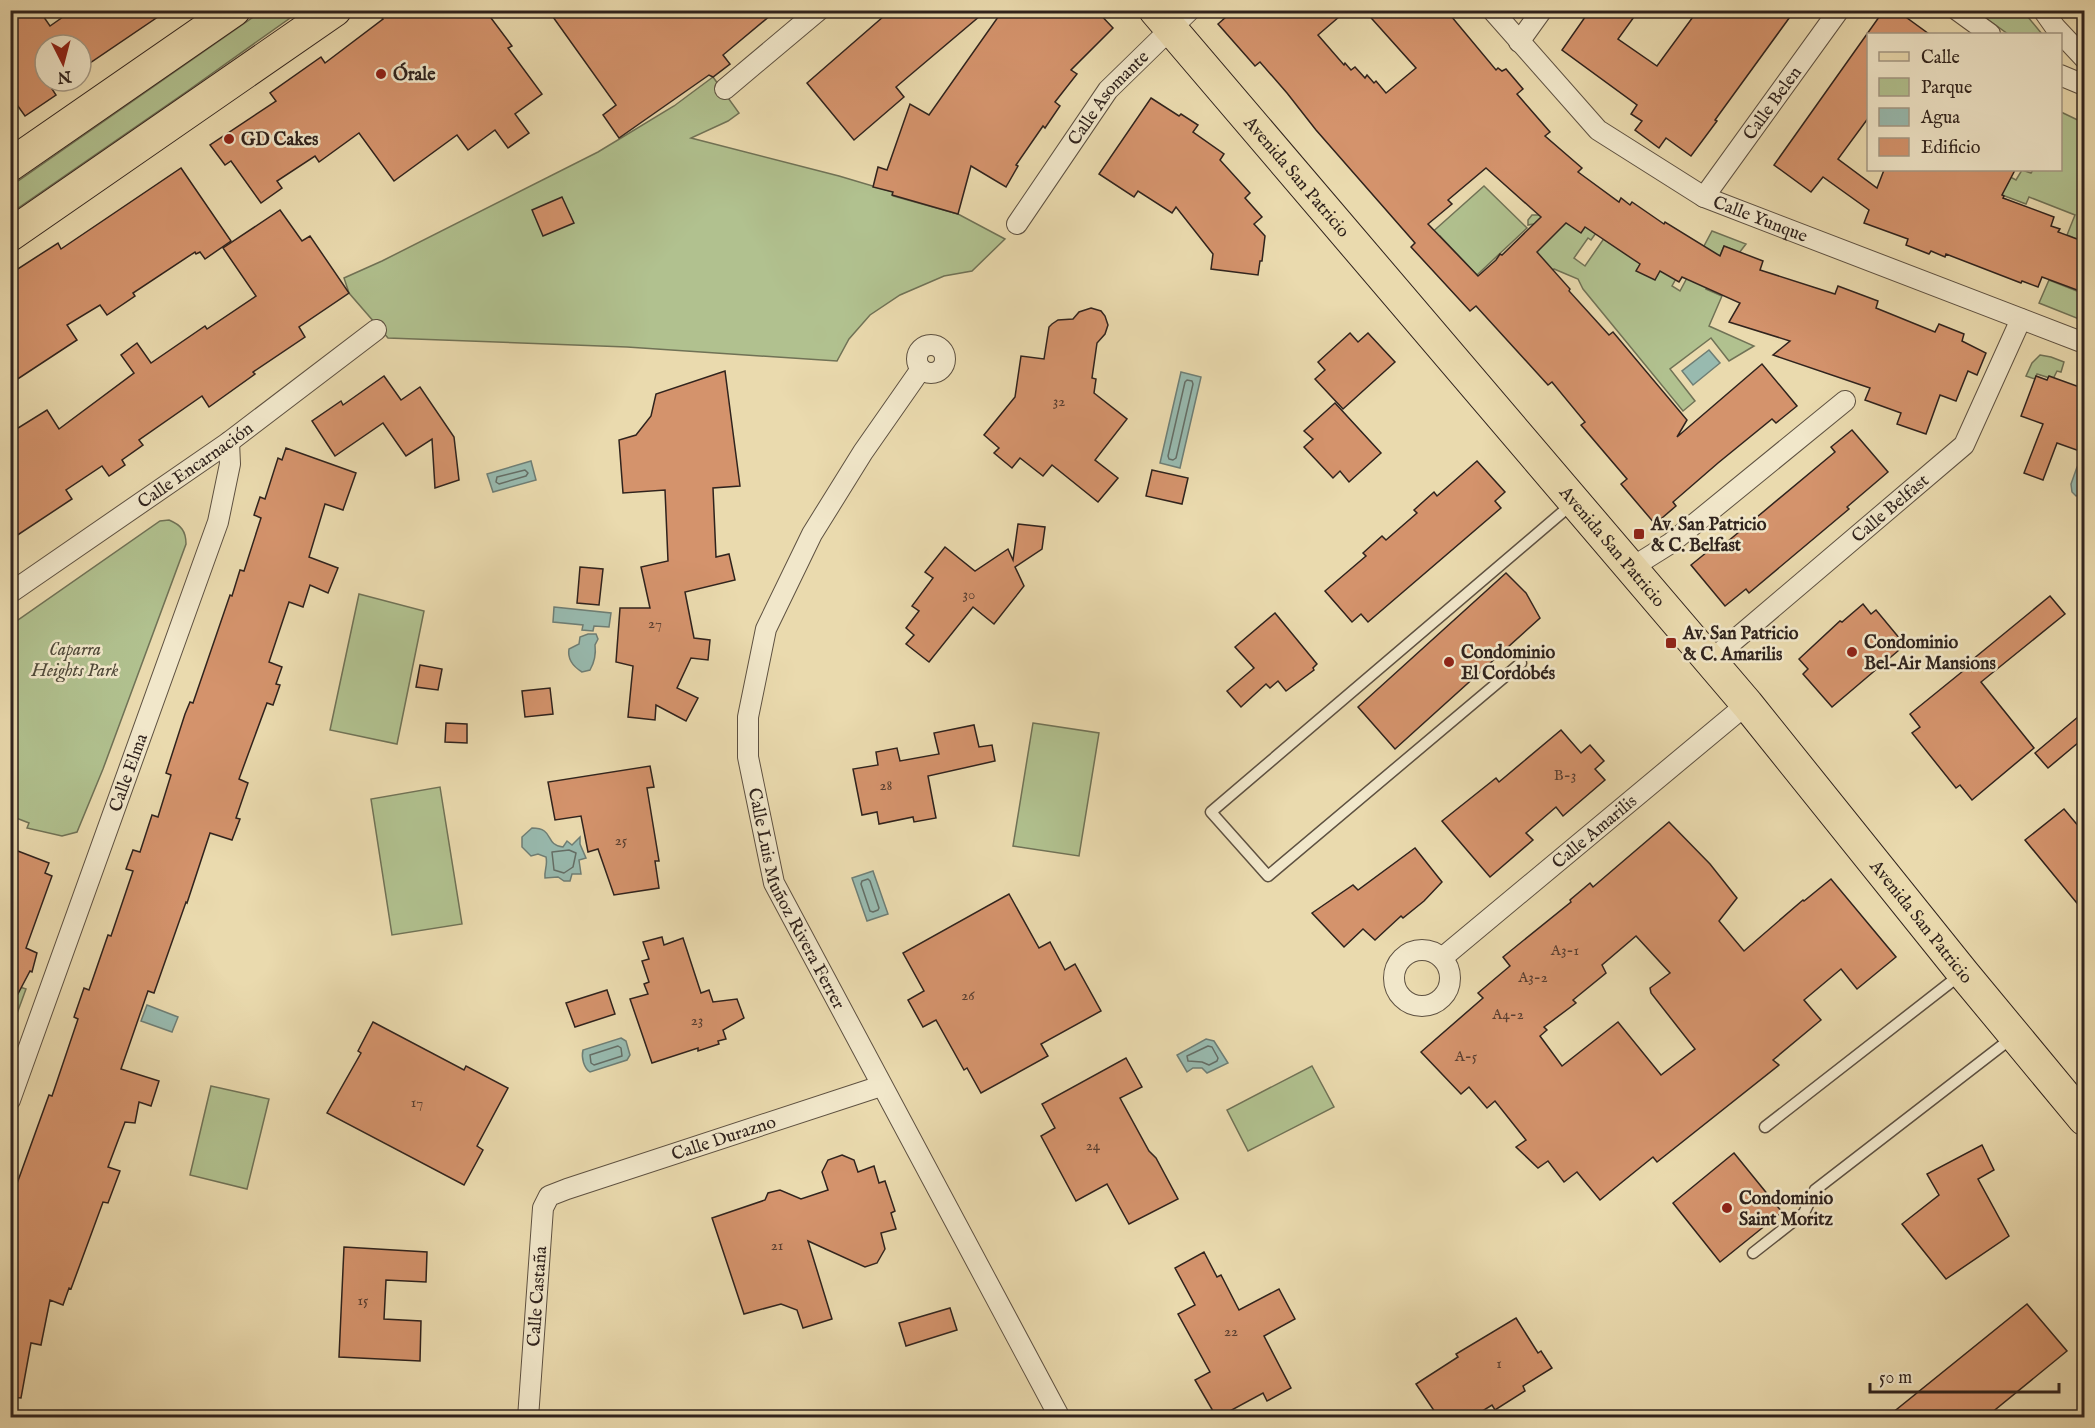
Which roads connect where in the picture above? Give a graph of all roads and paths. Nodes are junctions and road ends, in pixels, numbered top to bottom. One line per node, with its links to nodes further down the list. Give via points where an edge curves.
1 (234, 10): 18 (main road)
2 (335, 10): 21 (main road)
3 (819, 10): 17 (street)
4 (1492, 10): 13 (street, Calle Yunque)
5 (1542, 10): 13 (street)
6 (1839, 10): 19 (street, Calle Belen)
7 (1957, 10): 10 (street)
8 (2043, 10): 11 (street)
9 (1172, 17): 20 (street, Calle Asomante, via 1108,90); 28 (main road, Avenida San Patricio)
10 (1989, 33)
11 (2061, 33)
12 (2062, 34): 14 (street)
13 (1519, 42): 19 (street, Calle Yunque, via 1598,130)
14 (2085, 58)
15 (2062, 75): 16 (street)
16 (2085, 85)
17 (725, 89)
18 (10, 165)
19 (1704, 197): 22 (street, Calle Yunque)
20 (1017, 224)
21 (10, 235)
22 (2021, 319): 24 (street, Calle Yunque); 31 (street, Calle Belfast, via 1964,445)
23 (376, 330): 27 (street, Calle Encarnación)
24 (2085, 343)
25 (921, 369): 38 (street, Calle Luis Muñoz Rivera Ferrer, via 812,534 766,629 748,717 748,757 774,883)
26 (1845, 400): 29 (street, via 1671,543)
27 (229, 442): 30 (street, Calle Encarnación); 37 (street, Calle Elma, via 230,464 218,522)
28 (1574, 502): 29 (main road, Avenida San Patricio); 32 (lane, via 1211,812 1268,876)
29 (1631, 568): 31 (main road, Avenida San Patricio)
30 (10, 592)
31 (1710, 661): 33 (main road, Avenida San Patricio)
32 (1521, 663)
33 (1747, 704): 34 (street, Calle Amarilis); 35 (main road, Avenida San Patricio)
34 (1442, 958)
35 (1963, 973): 36 (main road, Avenida San Patricio); 41 (lane)
36 (2016, 1035): 40 (main road, Avenida San Patricio); 43 (lane, via 1815,1190 1804,1213)
37 (14, 1077): 39 (street, Calle Elma)
38 (881, 1086): 42 (street, Calle Durazno); 45 (street, Calle Luis Muñoz Rivera Ferrer)
39 (10, 1100)
40 (2085, 1119)
41 (1765, 1127)
42 (567, 1189): 44 (street, Calle Castaña, via 549,1196 543,1208)
43 (1754, 1253)
44 (528, 1418)
45 (1060, 1418)

